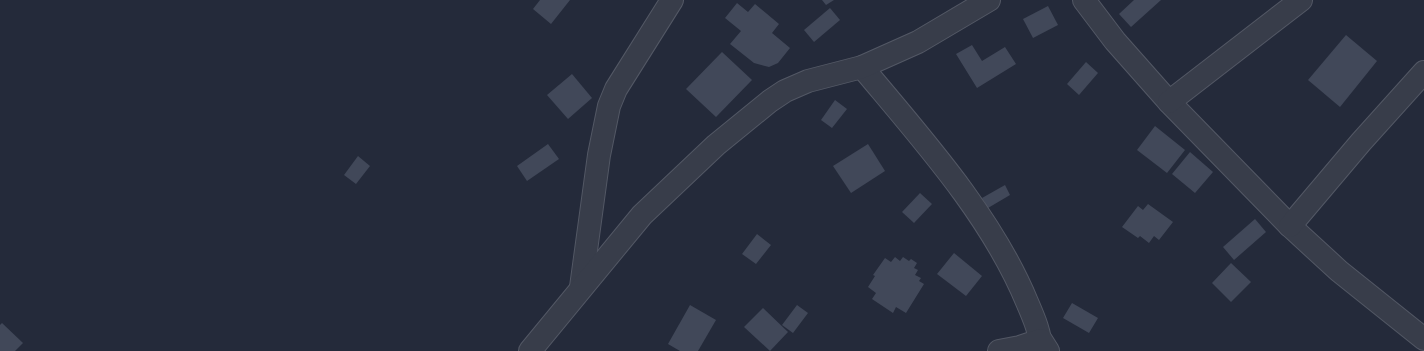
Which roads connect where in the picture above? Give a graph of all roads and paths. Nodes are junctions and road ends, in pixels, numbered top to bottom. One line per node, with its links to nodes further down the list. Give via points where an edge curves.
1 (672, 0): 9 (street, via 608,106)
2 (1084, 0): 7 (street, via 1114,41)
3 (1301, 0): 7 (street)
4 (980, 2): 5 (street, via 918,42)
5 (862, 67): 9 (street, via 808,81 770,101 716,145 642,215); 11 (street, via 935,155 997,242 1020,284)
6 (1424, 72): 8 (street)
7 (1169, 102): 8 (street)
8 (1290, 226): 10 (street, via 1340,271)
9 (581, 287): 12 (street)
10 (1424, 339)
11 (1043, 347): 13 (street, via 1020,346)
12 (530, 351)
13 (999, 351)

